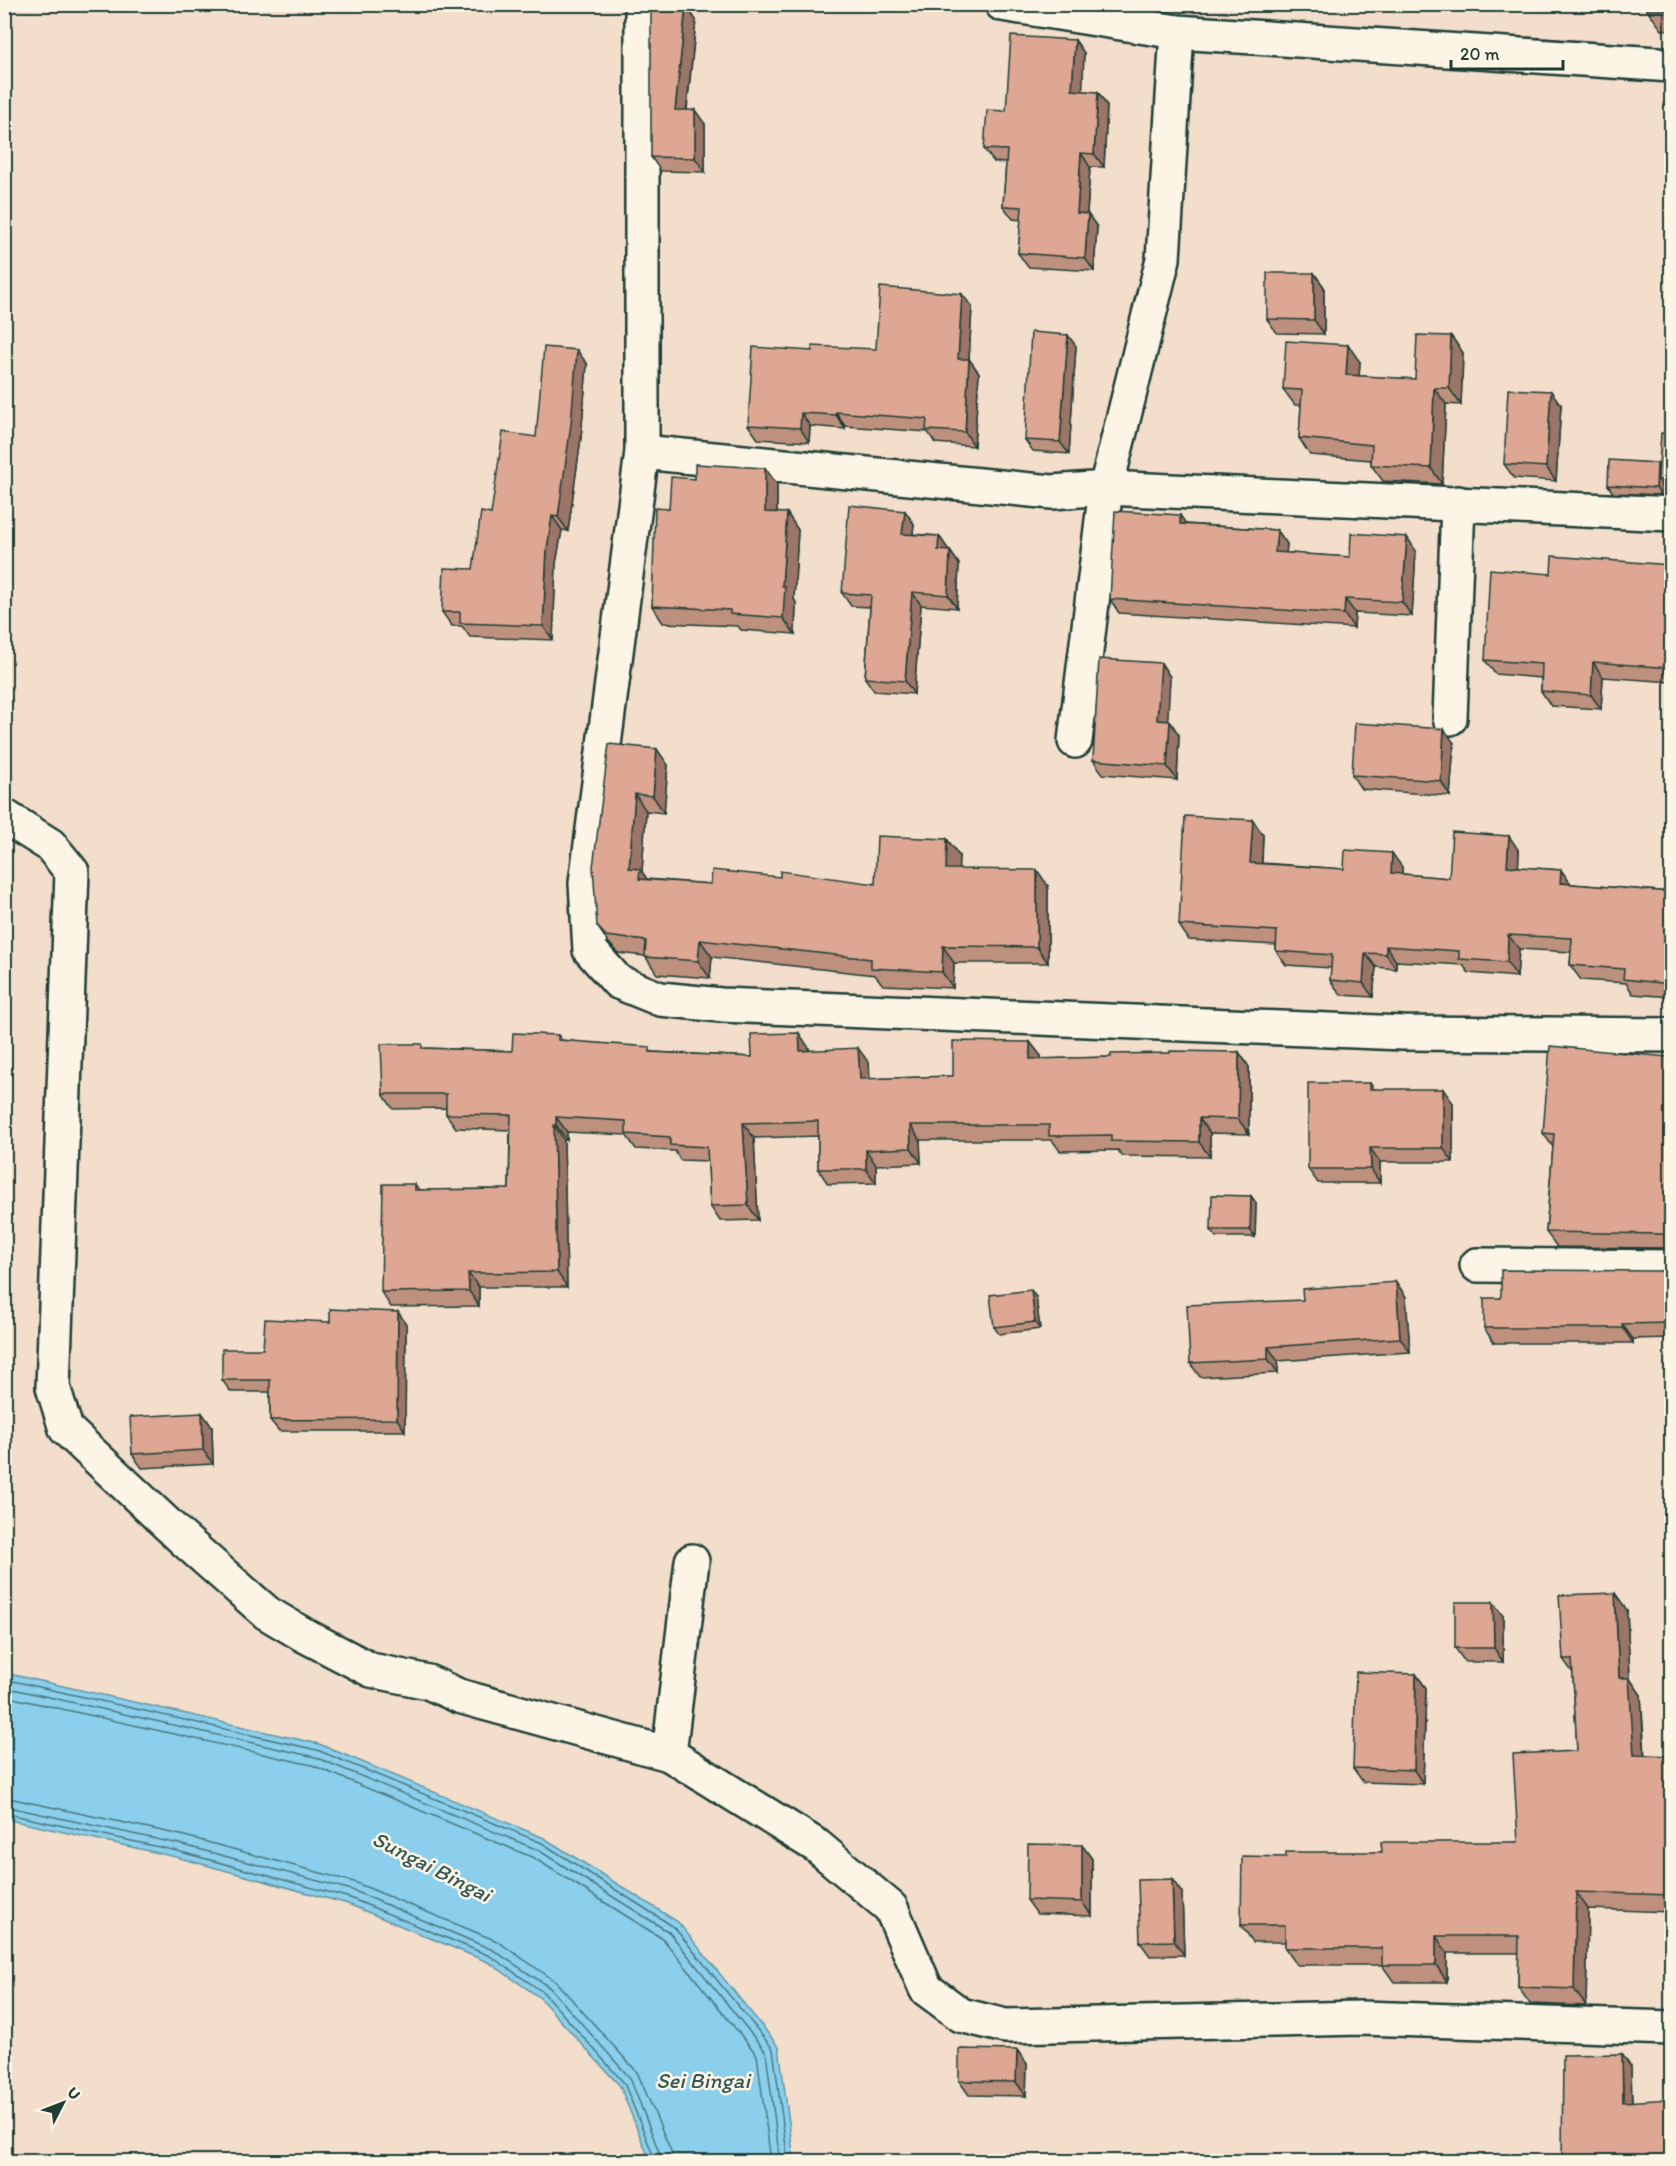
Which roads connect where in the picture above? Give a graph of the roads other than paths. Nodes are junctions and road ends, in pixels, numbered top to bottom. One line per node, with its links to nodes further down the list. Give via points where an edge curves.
1 (642, 4): 5 (street)
2 (1002, 4): 3 (street)
3 (1177, 32): 4 (street); 6 (street, via 1163,259)
4 (1671, 65)
5 (642, 452): 6 (street, via 1052,492); 12 (street, via 586,883 590,950 618,982 660,999 733,1006 1403,1033)
6 (1106, 488): 7 (street); 10 (street)
7 (1458, 503): 8 (street); 9 (street)
8 (1671, 514)
9 (1450, 718)
10 (1075, 741)
11 (4, 816): 16 (street, via 50,845 72,872 53,1387 66,1429 267,1613 304,1635 371,1670 428,1682 459,1696)
12 (1671, 1035)
13 (1477, 1265): 14 (street)
14 (1671, 1267)
15 (692, 1561): 16 (street)
16 (669, 1754): 17 (street, via 817,1846 891,1908 926,1989 961,2014 1005,2026 1361,2018)
17 (1671, 2028)

